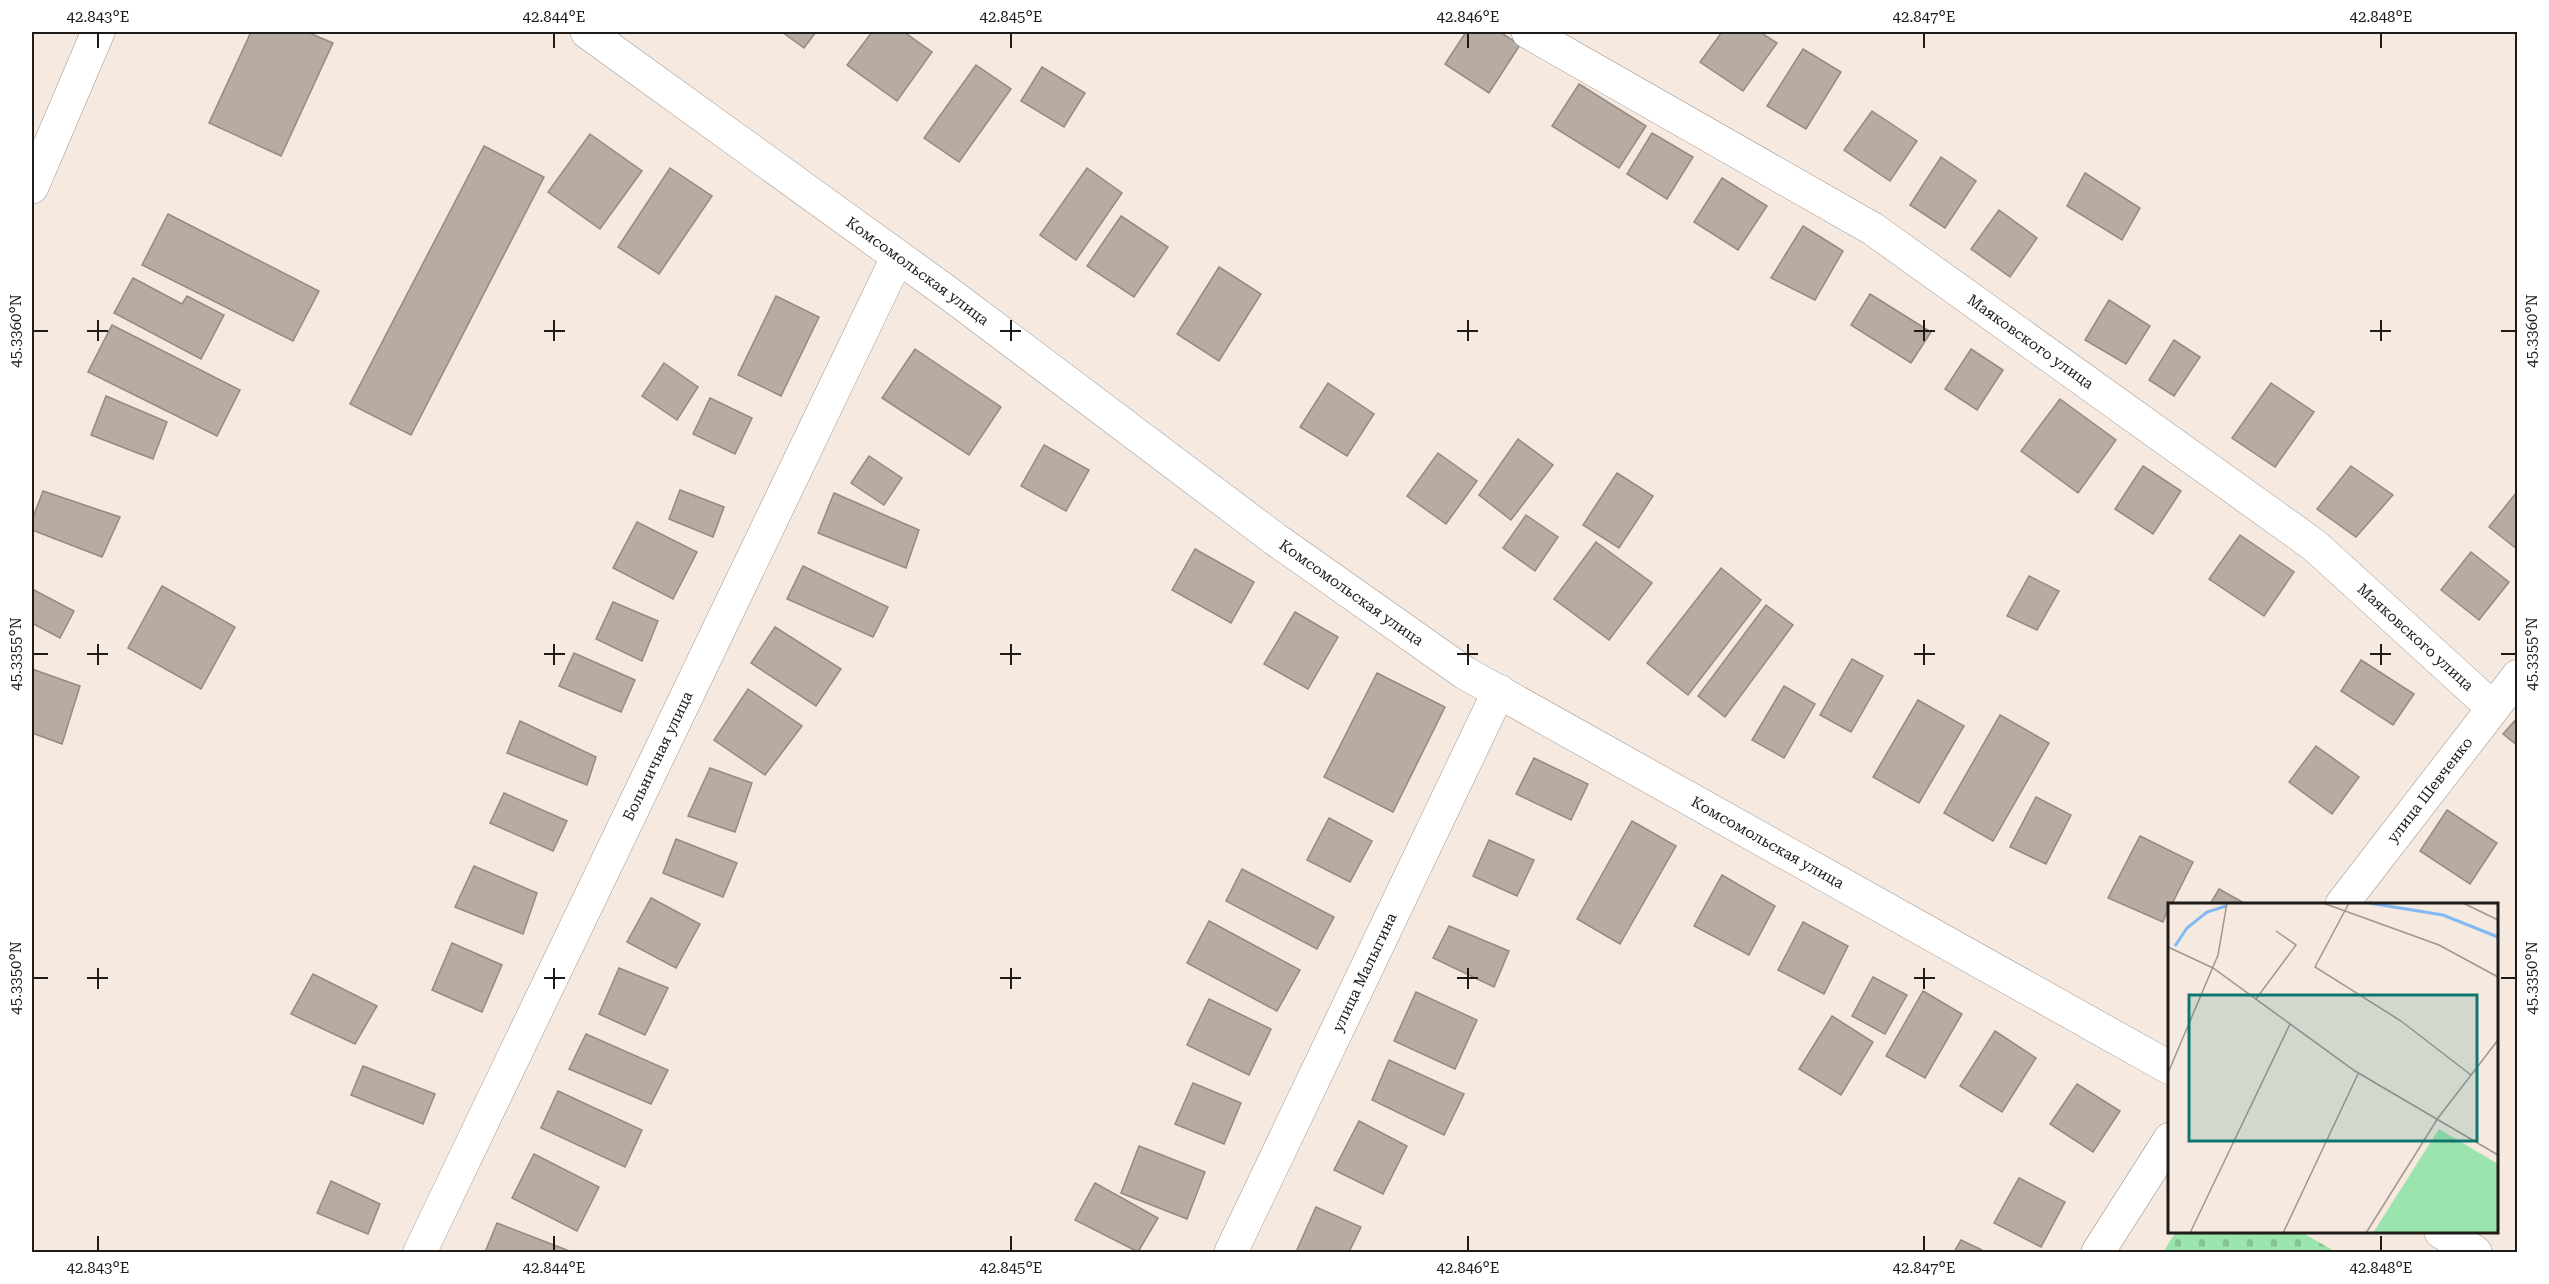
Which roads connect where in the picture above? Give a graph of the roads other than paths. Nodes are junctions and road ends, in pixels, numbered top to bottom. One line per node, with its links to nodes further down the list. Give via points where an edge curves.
1 (98, 32): 4 (street)
2 (590, 32): 5 (street, Комсомольская улица)
3 (1528, 32): 8 (street, Маяковского улица, via 1873,229 2314,545)
4 (32, 187)
5 (897, 258): 7 (street, Комсомольская улица, via 1275,539 1465,673); 13 (street, Больничная улица)
6 (2517, 676): 8 (street, улица Шевченко)
7 (1499, 691): 10 (street, Комсомольская улица); 14 (street, улица Малыгина)
8 (2493, 708): 9 (street, улица Шевченко)
9 (2343, 903)
10 (2168, 1067)
11 (2168, 1141): 15 (street)
12 (2443, 1233): 16 (street)
13 (420, 1252)
14 (1231, 1252)
15 (2098, 1252)
16 (2475, 1252)

